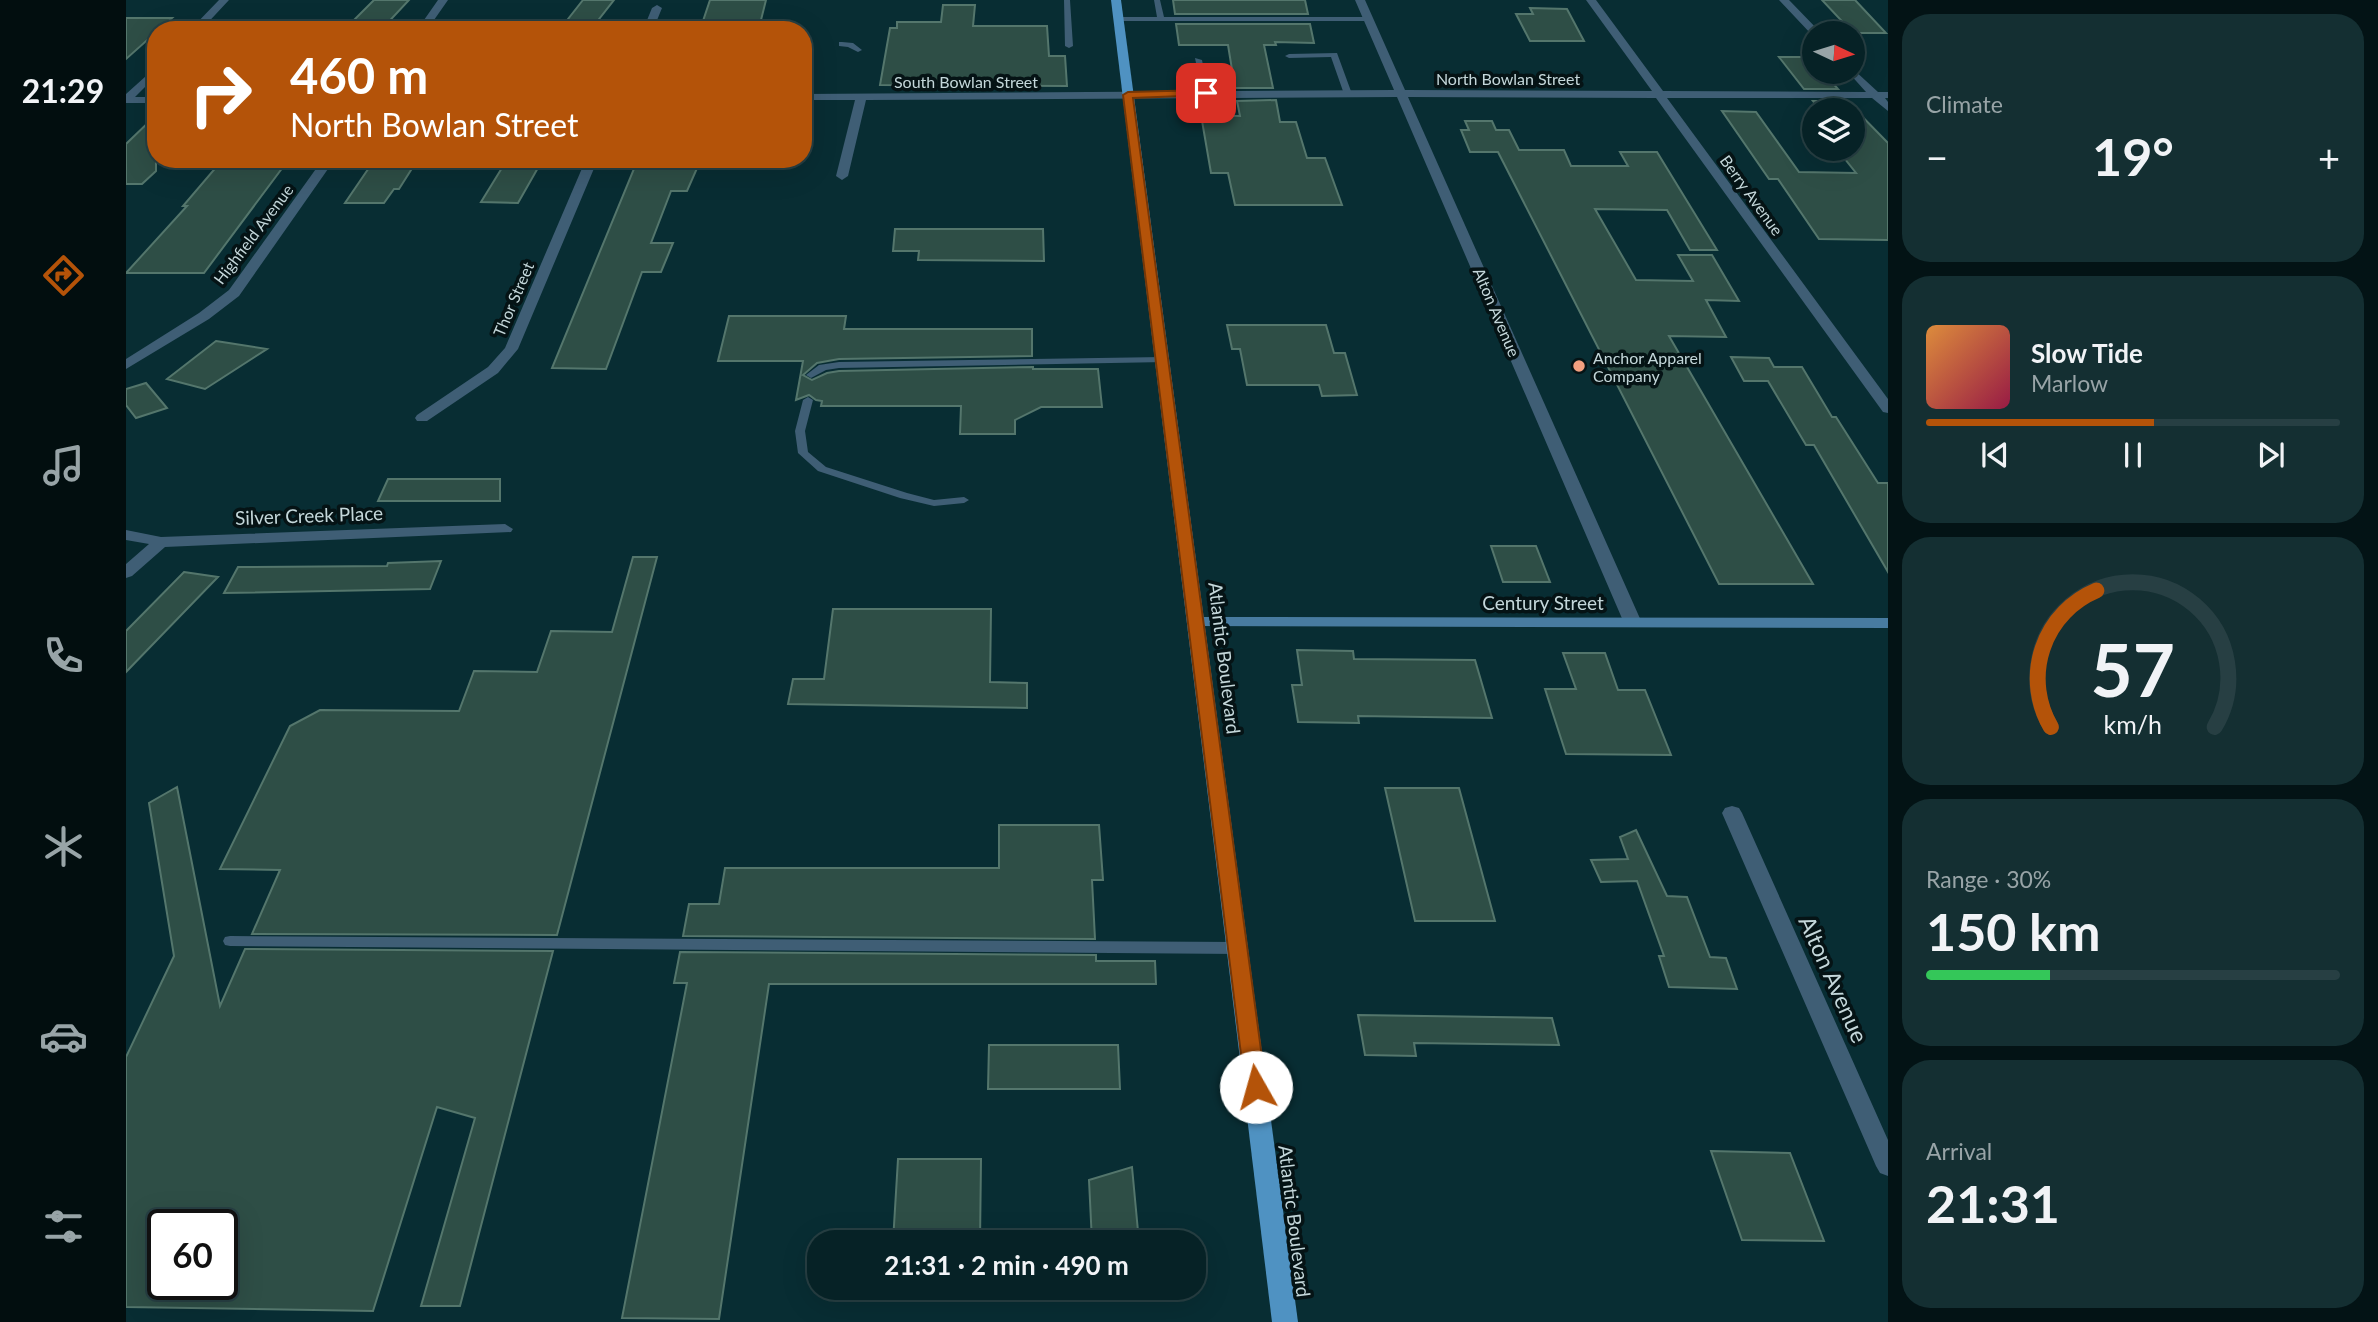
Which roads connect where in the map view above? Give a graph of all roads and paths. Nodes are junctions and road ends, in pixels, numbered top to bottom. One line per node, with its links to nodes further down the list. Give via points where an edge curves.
1 (224, 0): 13 (street)
2 (443, 0): 14 (street)
3 (1067, 0): 18 (lane)
4 (1116, 0): 10 (main road, Atlantic Boulevard)
5 (1157, 0): 11 (lane)
6 (1360, 0): 12 (street, Alton Avenue)
7 (1591, 0): 27 (street, Berry Avenue)
8 (1784, 0): 16 (street)
9 (657, 8): 15 (street)
10 (1118, 19): 11 (lane); 28 (main road, Atlantic Boulevard)
11 (1161, 19): 12 (lane)
12 (1369, 19): 26 (street, Alton Avenue)
13 (204, 21)
14 (428, 21)
15 (652, 21)
16 (1804, 21)
17 (842, 44): 19 (lane)
18 (1069, 46)
19 (858, 50)
20 (1289, 56): 25 (lane, via 1334,55)
21 (1198, 60): 24 (lane)
22 (147, 79): 33 (street)
23 (1864, 84): 29 (street)
24 (1206, 93): 25 (street, North Bowlan Street); 28 (street, North Bowlan Street)
25 (1348, 94): 26 (street, North Bowlan Street)
26 (1402, 94): 27 (street, North Bowlan Street); 52 (street, Alton Avenue)
27 (1659, 94): 29 (street, North Bowlan Street); 43 (street, Berry Avenue)
28 (1128, 95): 32 (street, South Bowlan Street); 39 (main road, Atlantic Boulevard)
29 (1875, 95): 30 (street, North Bowlan Street); 35 (street)
30 (1888, 95)
31 (812, 97): 32 (street, South Bowlan Street)
32 (861, 97): 38 (street)
33 (126, 100): 34 (street)
34 (147, 100)
35 (1888, 108)
36 (323, 168): 40 (street, Highfield Avenue, via 234,293)
37 (588, 168): 44 (street, Thor Street, via 511,349 493,370)
38 (842, 176)
39 (1163, 360): 41 (lane, via 822,366); 50 (main road, Atlantic Boulevard)
40 (126, 365)
41 (811, 375)
42 (808, 400): 45 (lane, via 800,431 803,453 822,469 934,503)
43 (1888, 409)
44 (422, 418)
45 (964, 500)
46 (505, 529): 48 (street, Silver Creek Place)
47 (126, 535): 48 (street, Silver Creek Place)
48 (161, 542): 49 (street)
49 (126, 573)
50 (1197, 622): 52 (street, Century Street); 55 (main road, Atlantic Boulevard)
51 (1888, 623): 52 (street, Century Street)
52 (1633, 624)
53 (1732, 814): 56 (street, Alton Avenue)
54 (230, 941): 55 (lane)
55 (1238, 948): 57 (main road, Atlantic Boulevard)
56 (1888, 1166)
57 (1285, 1322)

